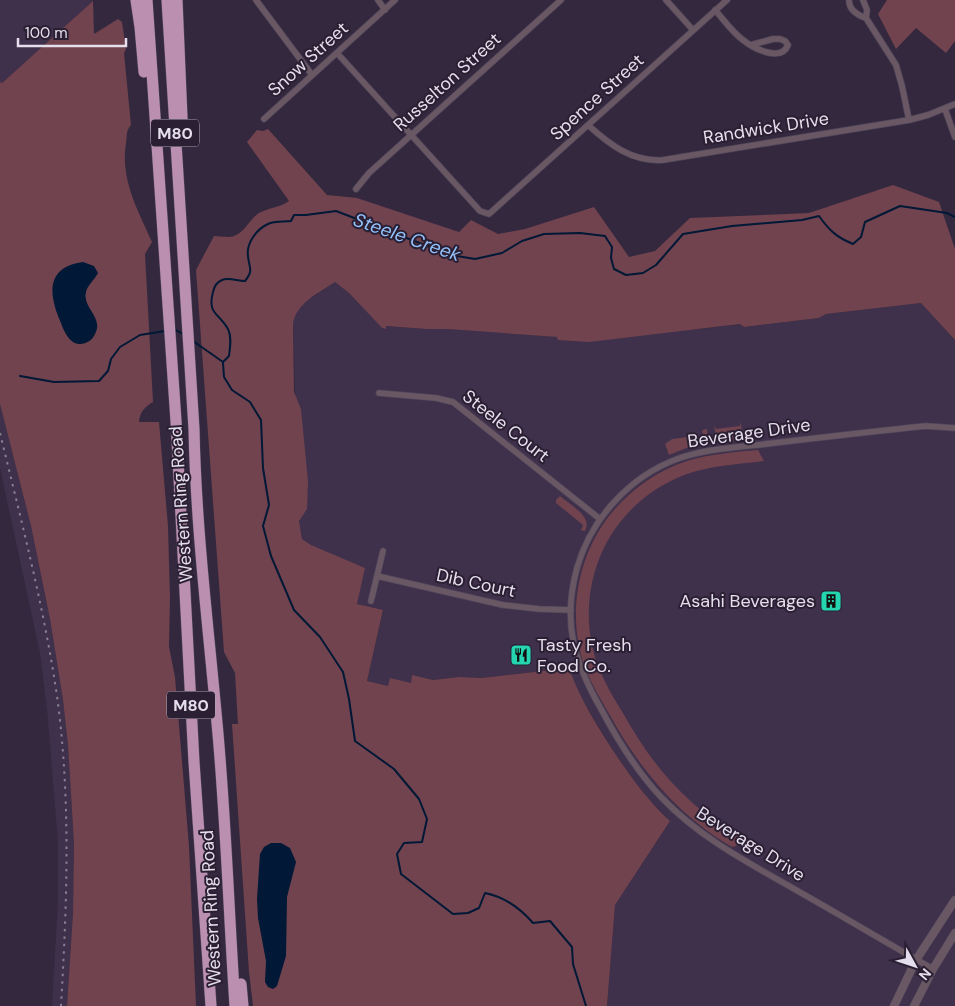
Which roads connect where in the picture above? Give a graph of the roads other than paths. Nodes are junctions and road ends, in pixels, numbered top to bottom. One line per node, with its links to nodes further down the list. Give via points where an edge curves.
1 (136, 0): 28 (highway)
2 (147, 0): 28 (highway, Western Ring Road / M80)
3 (166, 0): 29 (highway, Western Ring Road / M80)
4 (177, 0): 29 (highway, via 184,148)
5 (256, 0): 19 (street)
6 (378, 0): 13 (street)
7 (396, 0): 13 (street, Snow Street)
8 (561, 0): 25 (street, Russelton Street)
9 (666, 0): 16 (street)
10 (727, 0): 14 (street, Spence Street)
11 (849, 0): 15 (street, via 853,10)
12 (863, 0): 15 (street)
13 (385, 10): 18 (street, Snow Street)
14 (715, 10): 16 (street, Spence Street); 17 (street, via 737,35)
15 (866, 18): 23 (street, via 896,65)
16 (693, 30): 24 (street, Spence Street)
17 (751, 45): 17 (street, via 780,38 788,46 778,54)
18 (337, 52): 19 (street, Snow Street); 25 (street)
19 (312, 75): 22 (street, Snow Street)
20 (955, 104): 21 (street, Randwick Drive)
21 (945, 109): 23 (street, Randwick Drive); 26 (street)
22 (264, 119)
23 (909, 120): 24 (street, Randwick Drive, via 655,161 621,151)
24 (588, 125): 25 (street, Spence Street, via 491,214 480,211)
25 (412, 134): 27 (street, Russelton Street, via 368,173)
26 (955, 136)
27 (356, 189)
28 (164, 257): 42 (highway, Western Ring Road / M80)
29 (184, 265): 37 (highway, Western Ring Road / M80, via 195,470)
30 (379, 393): 32 (street, Steele Court, via 453,402)
31 (955, 428): 32 (street, Beverage Drive, via 926,426 693,454 645,476 621,494)
32 (600, 519): 36 (street, Beverage Drive, via 579,561)
33 (383, 551): 34 (street)
34 (377, 576): 35 (street); 36 (street, Dib Court, via 504,605)
35 (371, 601)
36 (571, 610): 40 (street, Beverage Drive, via 574,647 585,680 629,758 663,800 725,849)
37 (218, 736): 43 (highway, Western Ring Road / M80); 44 (highway)
38 (955, 900): 40 (street)
39 (955, 933): 41 (street)
40 (916, 960): 41 (street, Beverage Drive); 45 (street)
41 (933, 969): 46 (street)
42 (210, 1006)
43 (235, 1006)
44 (243, 1006)
45 (894, 1006)
46 (914, 1006)

